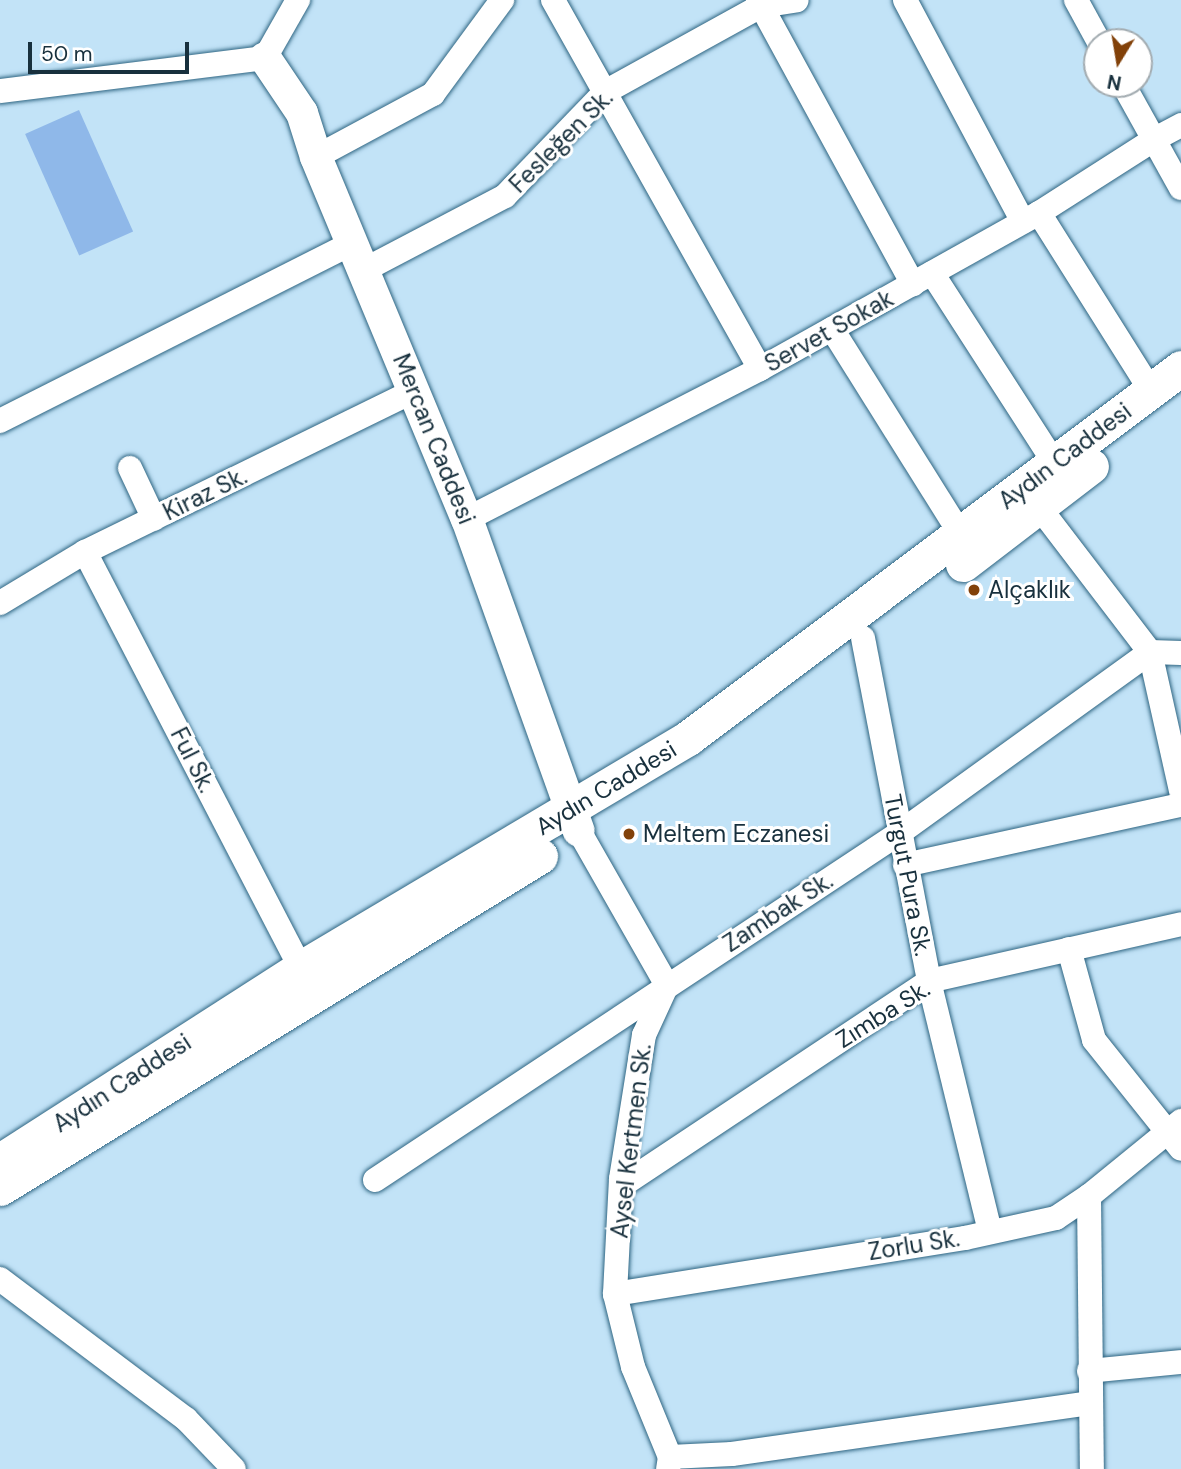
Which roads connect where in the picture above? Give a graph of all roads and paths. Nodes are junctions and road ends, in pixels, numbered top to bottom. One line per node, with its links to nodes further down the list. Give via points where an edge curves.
1 (298, 0): 9 (street)
2 (502, 0): 15 (street, via 433,94)
3 (553, 0): 11 (street)
4 (797, 0): 7 (street, Fesleğen Sk.)
5 (905, 0): 17 (street)
6 (1076, 0): 8 (street)
7 (759, 3): 11 (street, Fesleğen Sk.); 19 (street)
8 (1091, 28)
9 (265, 58): 10 (street); 15 (street, Mercan Caddesi, via 302,113)
10 (0, 90)
11 (605, 92): 18 (street, Fesleğen Sk., via 505,197); 22 (street)
12 (1130, 98): 14 (street)
13 (1181, 125): 14 (street, Servet Sokak)
14 (1153, 139): 16 (street); 17 (street, Servet Sokak)
15 (316, 157): 18 (street, Mercan Caddesi)
16 (1181, 188)
17 (1031, 217): 19 (street, Servet Sokak); 24 (street)
18 (358, 257): 23 (street, Mercan Caddesi); 25 (street, Fesleğen Sk.)
19 (923, 279): 20 (street, Servet Sokak); 26 (street)
20 (832, 329): 22 (street, Servet Sokak); 31 (street)
21 (1181, 368): 24 (main road, Aydın Caddesi)
22 (760, 369): 30 (street, Servet Sokak)
23 (414, 391): 29 (street, Kiraz Sk.); 30 (street, Mercan Caddesi)
24 (1166, 394): 26 (main road, Aydın Caddesi); 28 (main road, Aydın Caddesi)
25 (0, 421)
26 (1055, 464): 31 (main road, Aydın Caddesi)
27 (130, 468): 29 (street)
28 (1039, 507): 34 (main road, Aydın Caddesi); 35 (street)
29 (154, 519): 32 (street, Kiraz Sk.)
30 (467, 519): 39 (street, Mercan Caddesi)
31 (961, 535): 39 (main road, Aydın Caddesi)
32 (85, 552): 33 (street, Kiraz Sk.); 44 (street, Ful Sk.)
33 (0, 603)
34 (863, 638): 39 (main road, Aydın Caddesi, via 647,790); 40 (street, Turgut Pura Sk.)
35 (1150, 652): 36 (street); 37 (street); 40 (street, Zambak Sk.)
36 (1181, 653)
37 (1181, 791)
38 (1181, 805): 41 (street)
39 (576, 820): 44 (main road, Aydın Caddesi); 46 (street); 51 (main road, Aydın Caddesi)
40 (898, 834): 41 (street, Turgut Pura Sk.); 46 (street, Zambak Sk.)
41 (905, 865): 45 (street, Turgut Pura Sk.)
42 (1181, 924): 43 (street, Zımba Sk.)
43 (1069, 949): 45 (street, Zımba Sk.); 47 (street, via 1094,1040)
44 (301, 968): 48 (main road, Aydın Caddesi)
45 (929, 981): 50 (street, Zımba Sk.); 53 (street, Turgut Pura Sk.)
46 (667, 985): 49 (street, Zambak Sk.); 50 (street, Aysel Kertmen Sk., via 644,1035)
47 (1177, 1134): 52 (street, Zorlu Sk.)
48 (0, 1161)
49 (374, 1180)
50 (621, 1186): 55 (street, Aysel Kertmen Sk.)
51 (0, 1188)
52 (1089, 1196): 53 (street, Zorlu Sk., via 1056,1218); 57 (street)
53 (990, 1232): 55 (street, Zorlu Sk.)
54 (0, 1279): 61 (street, via 187,1419)
55 (615, 1294): 60 (street, Aysel Kertmen Sk., via 633,1367)
56 (1181, 1362): 57 (street)
57 (1089, 1371): 58 (street)
58 (1089, 1403): 59 (street); 62 (street)
59 (733, 1462): 60 (street)
60 (669, 1463)
61 (234, 1469)
62 (1092, 1469)

